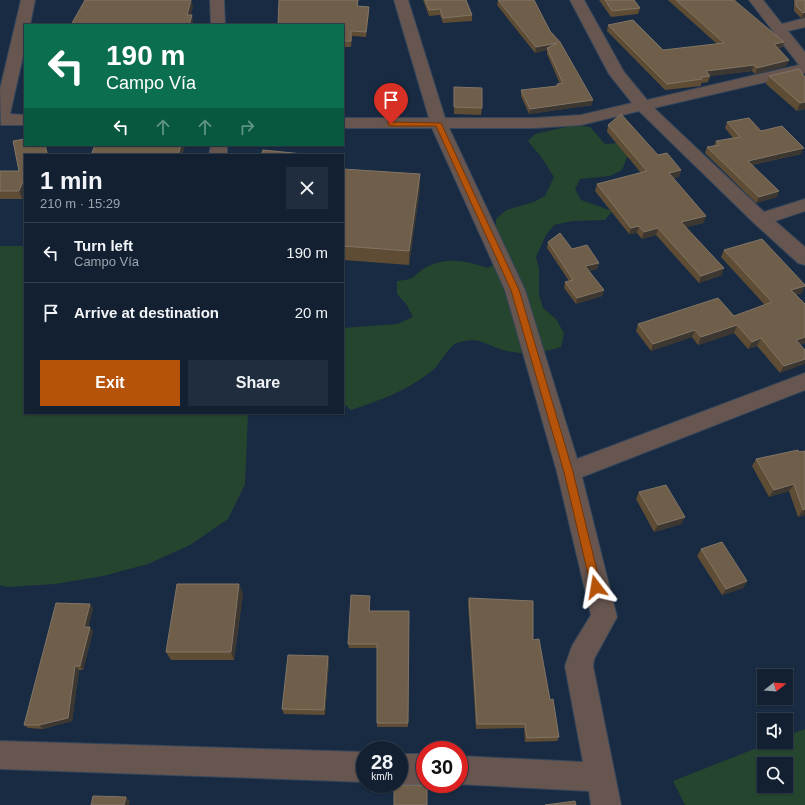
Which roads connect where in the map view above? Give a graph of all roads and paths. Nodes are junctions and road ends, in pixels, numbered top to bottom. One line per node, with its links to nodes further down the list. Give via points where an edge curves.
1 (28, 0): 12 (street)
2 (217, 0): 7 (street)
3 (401, 0): 15 (street)
4 (577, 0): 11 (street, via 617,74)
5 (756, 0): 8 (street)
6 (805, 22): 8 (street)
7 (218, 24)
8 (780, 29): 9 (street)
9 (805, 62)
10 (805, 68): 11 (street)
11 (643, 106): 15 (street, via 581,120); 17 (street)
12 (1, 120): 13 (street)
13 (24, 120)
14 (344, 123): 15 (street)
15 (439, 124): 20 (street, via 515,290)
16 (805, 206): 17 (street)
17 (761, 219): 18 (street)
18 (805, 258)
19 (805, 381): 20 (street)
20 (569, 472): 24 (street, via 604,617 582,654 579,666)
21 (0, 755): 22 (street)
22 (356, 767)
23 (468, 771): 24 (street)
24 (600, 777): 25 (street)
25 (606, 805)

